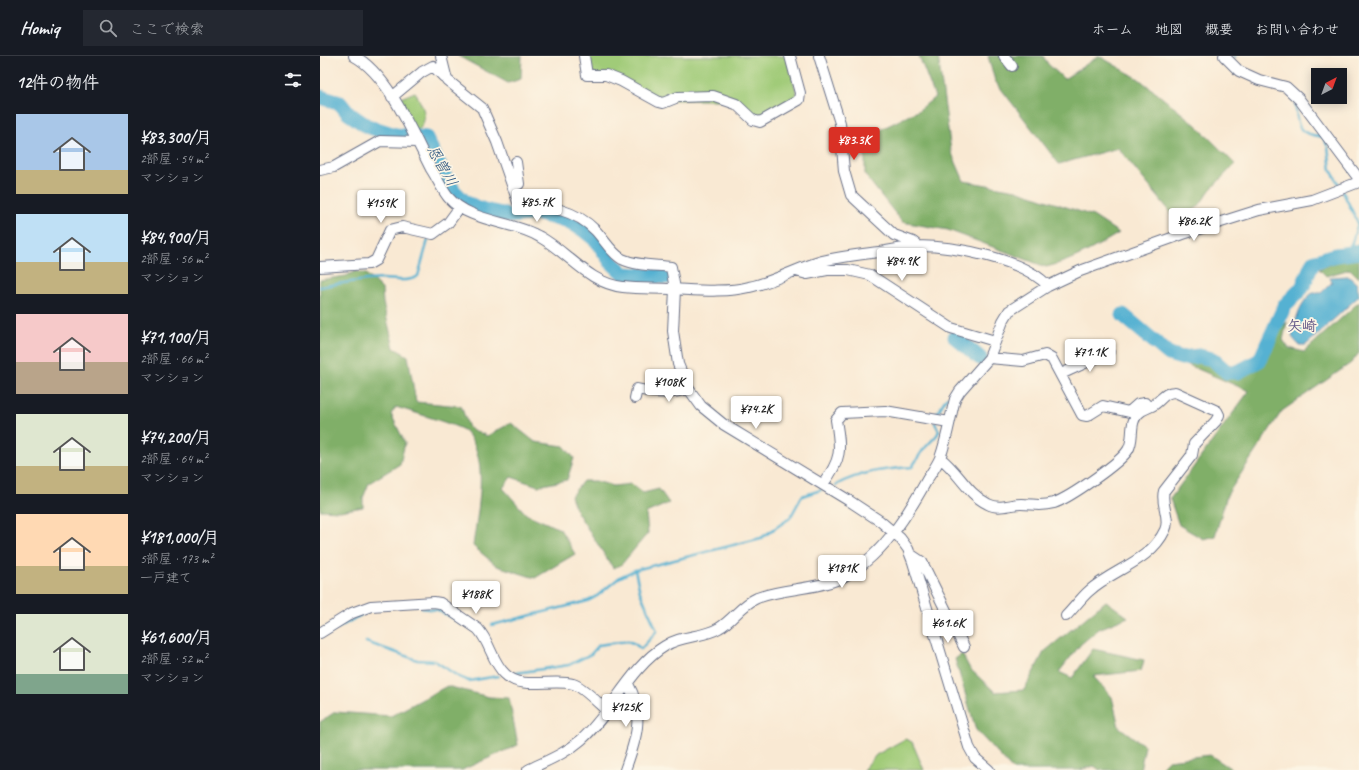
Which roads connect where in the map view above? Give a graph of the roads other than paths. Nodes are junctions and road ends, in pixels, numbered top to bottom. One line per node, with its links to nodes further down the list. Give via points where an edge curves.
1 (354, 56): 10 (street, via 377,74)
2 (441, 56): 9 (street)
3 (584, 56): 4 (street, via 585,77 606,75 663,103 678,97 713,96 736,104 753,120 760,122 799,100 800,93)
4 (790, 56)
5 (819, 56): 18 (street, via 840,123 844,171 851,195 894,235)
6 (1004, 56): 8 (street)
7 (1224, 56): 14 (street, via 1239,71 1258,80 1286,87 1299,99)
8 (1012, 66)
9 (447, 80): 10 (street, via 433,66); 22 (street, via 482,108 518,202 576,215 596,230 622,259 671,268)
10 (392, 97): 11 (street)
11 (415, 138): 13 (street, via 380,141 334,168); 17 (street, via 444,191)
12 (516, 162): 16 (street)
13 (320, 170)
14 (1359, 179)
15 (1359, 182): 21 (street, via 1312,200 1260,210 1183,234 1080,271)
16 (519, 184)
17 (459, 208): 19 (street, via 448,223 433,234 402,227 390,230 376,260 369,264); 22 (street, via 539,236 590,276 605,283 622,287)
18 (918, 246): 20 (street, via 823,261); 21 (street, via 971,252 1007,261 1042,279)
19 (320, 267)
20 (796, 271): 22 (street, via 768,283 739,289); 23 (street, via 807,274 827,270 848,270 870,275 951,328)
21 (1048, 286): 23 (street, via 1009,311)
22 (675, 289): 27 (street, via 673,331 678,364)
23 (995, 341): 25 (street)
24 (1109, 352): 26 (street)
25 (989, 358): 26 (street, via 1023,361 1045,355 1052,359); 30 (street, via 955,399)
26 (1061, 374): 29 (street, via 1082,415 1087,416 1103,406 1129,412 1138,404 1145,403)
27 (688, 388): 28 (street, via 678,392 646,392 637,389); 32 (street, via 701,406 723,424)
28 (635, 398)
29 (1148, 407): 31 (street, via 1137,414 1134,420 1128,450 1104,472 1055,503 1038,506 989,505 968,488); 35 (street, via 1156,404 1164,395 1175,392 1217,411 1219,415 1194,444 1192,455 1164,491 1162,497 1167,527 1159,539 1136,562 1090,590)
30 (949, 422): 31 (street); 32 (street, via 885,411 842,413 836,420 839,439 838,460)
31 (940, 458): 33 (street)
32 (823, 484): 33 (street)
33 (894, 532): 34 (street); 38 (street, via 866,562 840,578 814,587 757,598 719,628 665,645 648,658)
34 (910, 554): 37 (street, via 922,562); 42 (street, via 969,747 975,758)
35 (1071, 612)
36 (320, 632): 39 (street, via 352,613 371,606 434,602 483,634 505,675 516,681 530,683 575,684)
37 (964, 647)
38 (628, 684): 39 (street); 41 (street, via 635,698 638,719 636,740)
39 (606, 710): 40 (street, via 591,730 568,751)
40 (528, 770)
41 (625, 770)
42 (989, 770)

